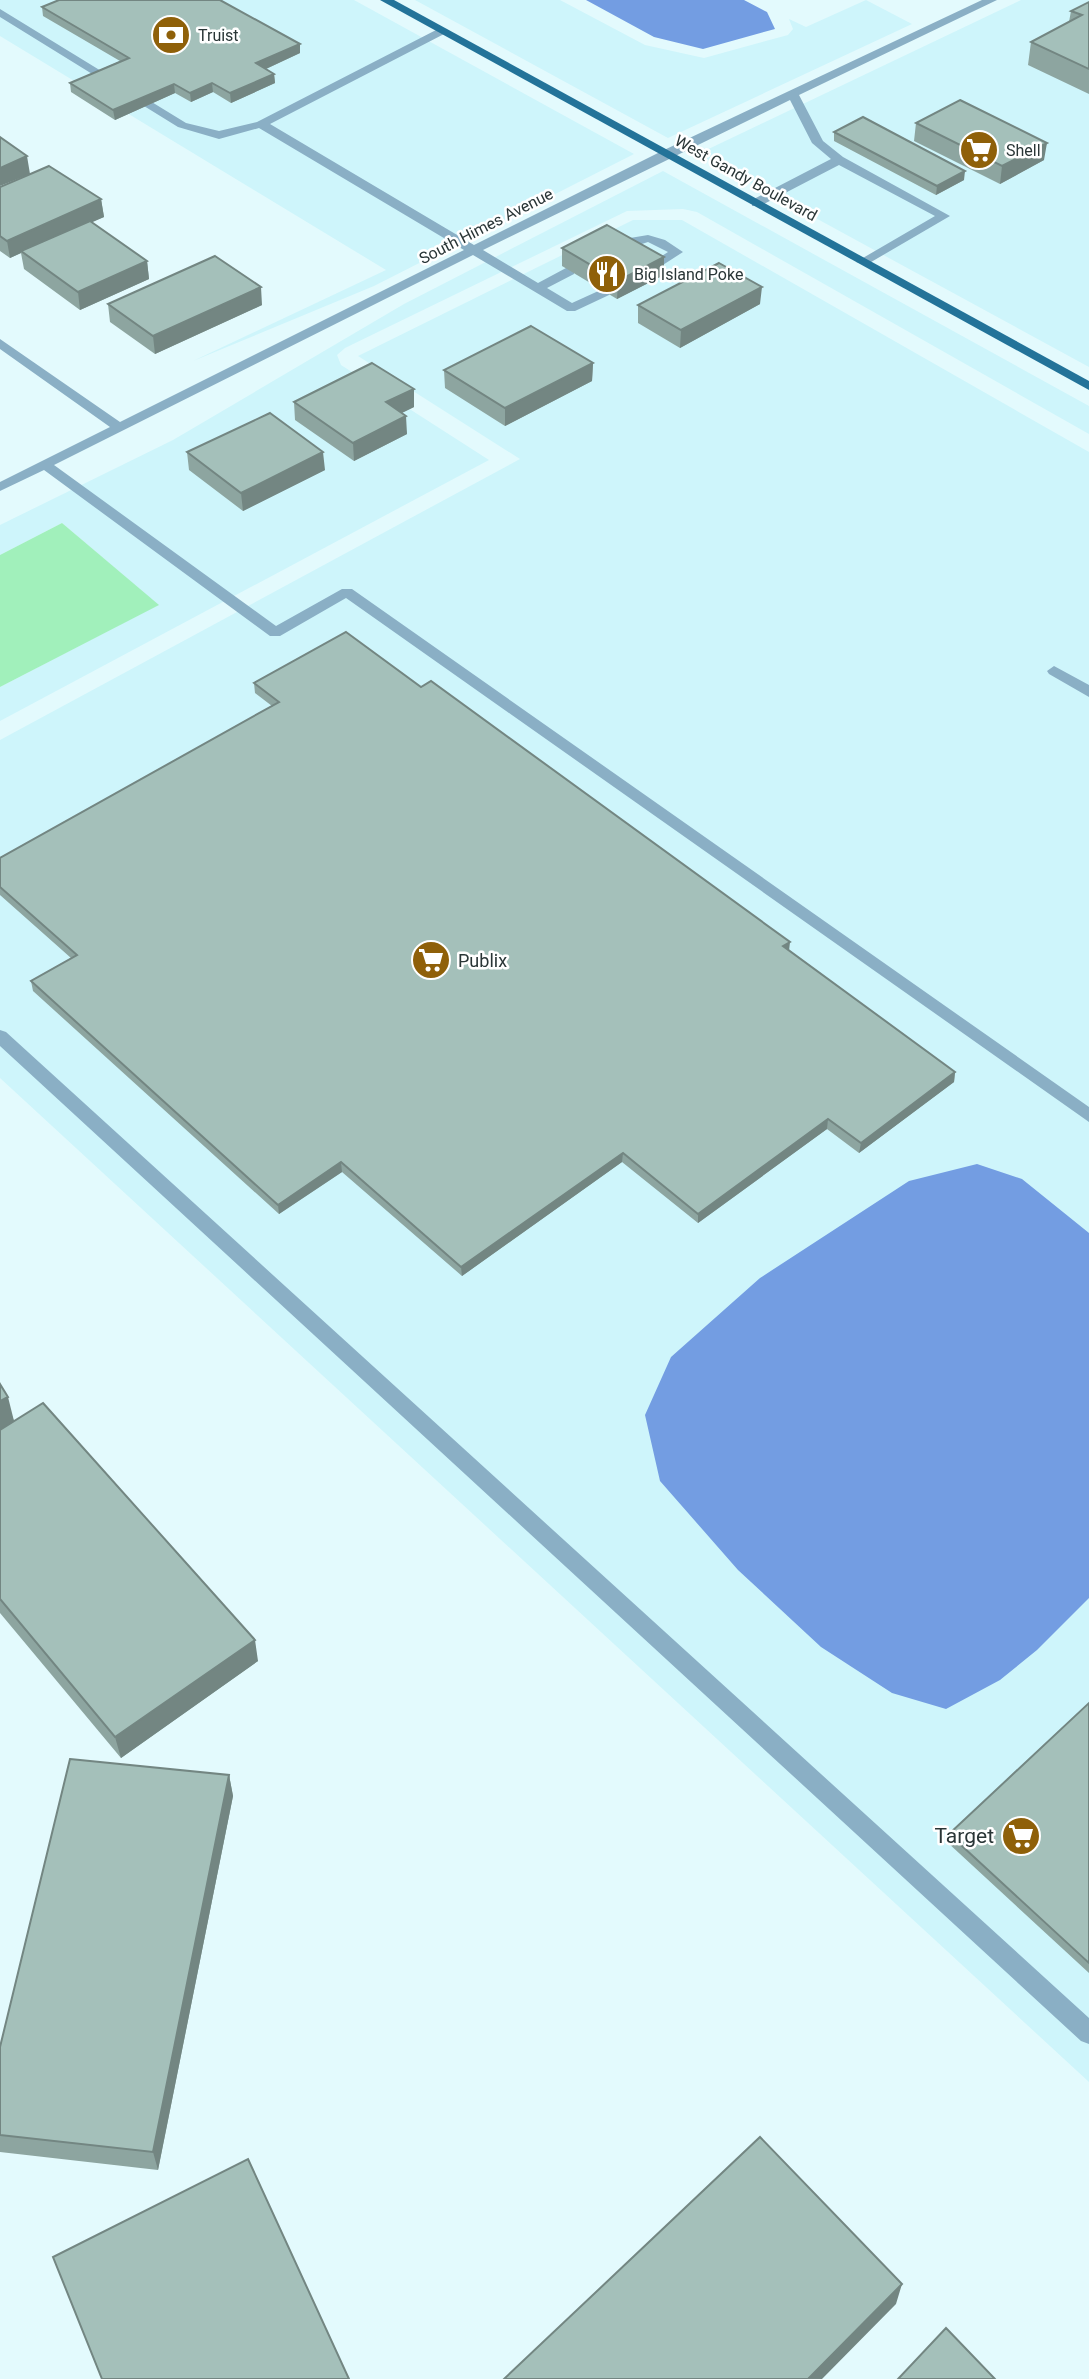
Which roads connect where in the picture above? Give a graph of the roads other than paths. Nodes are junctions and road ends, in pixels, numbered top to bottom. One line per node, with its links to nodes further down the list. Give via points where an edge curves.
1 (386, 0): 4 (main road, West Gandy Boulevard)
2 (991, 0): 5 (street, South Himes Avenue)
3 (0, 12): 6 (street, via 182,125 219,135)
4 (442, 31): 6 (street); 7 (main road, West Gandy Boulevard)
5 (793, 94): 7 (street, South Himes Avenue); 8 (street, via 818,143)
6 (261, 124): 11 (street)
7 (666, 154): 9 (main road, West Gandy Boulevard); 11 (street, South Himes Avenue)
8 (839, 160): 9 (street); 12 (street, via 944,216)
9 (756, 203): 12 (main road, West Gandy Boulevard)
10 (617, 248): 13 (street, via 637,238 654,238 677,252)
11 (478, 250): 15 (street); 19 (street, South Himes Avenue)
12 (862, 262): 18 (main road, West Gandy Boulevard)
13 (652, 268)
14 (570, 271): 15 (street)
15 (538, 288): 16 (street, via 571,308)
16 (605, 292)
17 (0, 343): 19 (street)
18 (1088, 385)
19 (120, 428): 20 (street, South Himes Avenue)
20 (46, 465): 21 (street, South Himes Avenue); 25 (street, via 275,633 347,592)
21 (0, 487)
22 (1054, 671): 23 (street)
23 (1089, 692)
24 (0, 1036): 26 (street)
25 (1089, 1115)
26 (1089, 2034)

